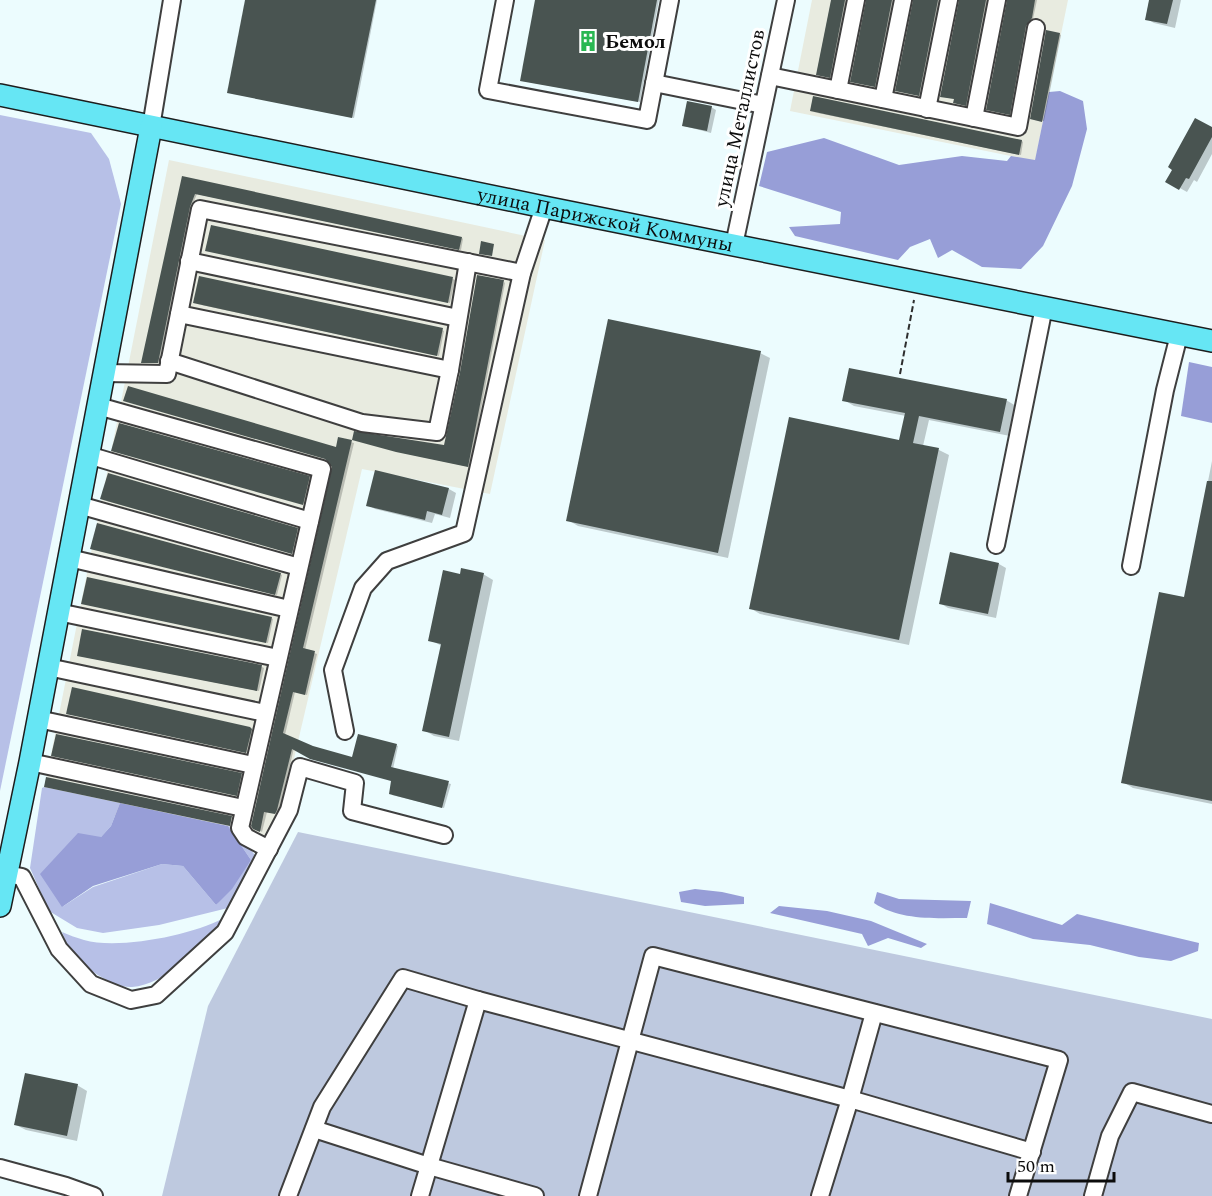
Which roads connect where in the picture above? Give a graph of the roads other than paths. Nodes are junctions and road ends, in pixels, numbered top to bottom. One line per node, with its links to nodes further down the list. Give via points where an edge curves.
1 (172, 0): 18 (street)
2 (505, 0): 11 (street, via 488,90 647,120)
3 (670, 0): 11 (street)
4 (786, 0): 10 (street, улица Металлистов)
5 (856, 0): 12 (street)
6 (903, 0): 14 (street)
7 (949, 0): 16 (street)
8 (997, 0): 17 (street)
9 (1036, 28): 17 (street, via 1018,127)
10 (770, 76): 12 (street); 15 (street, улица Металлистов)
11 (654, 82): 15 (street)
12 (838, 90): 14 (street)
13 (0, 95): 18 (main road, улица Парижской Коммуны)
14 (883, 99): 16 (street)
15 (764, 105): 20 (street, улица Металлистов)
16 (927, 108): 17 (street)
17 (974, 118)
18 (151, 127): 19 (main road, улица Парижской Коммуны); 31 (main road)
19 (544, 207): 20 (main road, улица Парижской Коммуны); 23 (street)
20 (734, 245): 24 (main road, улица Парижской Коммуны)
21 (189, 261): 22 (street, via 200,209); 25 (street); 26 (street)
22 (468, 262): 23 (street); 26 (street)
23 (522, 273): 46 (street, via 464,533 387,561 363,588 333,670)
24 (1044, 307): 27 (main road, улица Парижской Коммуны); 36 (street)
25 (178, 314): 29 (street); 30 (street)
26 (458, 318): 30 (street)
27 (1179, 335): 28 (main road, улица Парижской Коммуны); 38 (street)
28 (1212, 341)
29 (169, 361): 30 (street, via 362,423 437,432); 31 (street, via 166,374)
30 (450, 370)
31 (104, 373): 32 (main road)
32 (98, 406): 33 (main road); 35 (street, via 322,469)
33 (88, 455): 34 (main road); 35 (street)
34 (79, 505): 37 (main road); 39 (street)
35 (310, 521): 39 (street)
36 (996, 545)
37 (69, 558): 40 (street); 41 (main road)
38 (1131, 566)
39 (299, 567): 40 (street)
40 (289, 609): 42 (street)
41 (58, 612): 42 (street); 43 (main road)
42 (278, 658): 44 (street)
43 (48, 668): 44 (street); 45 (main road)
44 (265, 713): 48 (street)
45 (38, 719): 47 (main road); 48 (street)
46 (345, 731)
47 (30, 762): 49 (street); 52 (main road)
48 (253, 765): 49 (street)
49 (243, 808): 51 (street, via 240,828 246,837)
50 (444, 835): 51 (street, via 352,811 355,783 300,767 289,810)
51 (269, 849): 52 (street, via 225,932 156,995 131,1000 91,984 59,949 22,877)
52 (7, 874): 53 (main road)
53 (0, 906)
54 (478, 1000): 56 (street); 59 (street, via 403,978 322,1107); 61 (street)
55 (874, 1013): 56 (street, via 652,956); 57 (street); 60 (street, via 1059,1060)
56 (630, 1040): 57 (street); 68 (street)
57 (850, 1099): 60 (street); 69 (street)
58 (1212, 1114): 63 (street, via 1132,1092 1110,1136)
59 (314, 1129): 61 (street); 65 (street)
60 (1032, 1152): 70 (street)
61 (429, 1166): 66 (street); 67 (street)
62 (0, 1168): 64 (street)
63 (1096, 1195)
64 (94, 1196)
65 (288, 1196)
66 (420, 1196)
67 (535, 1196)
68 (588, 1196)
69 (820, 1196)
70 (1018, 1196)

